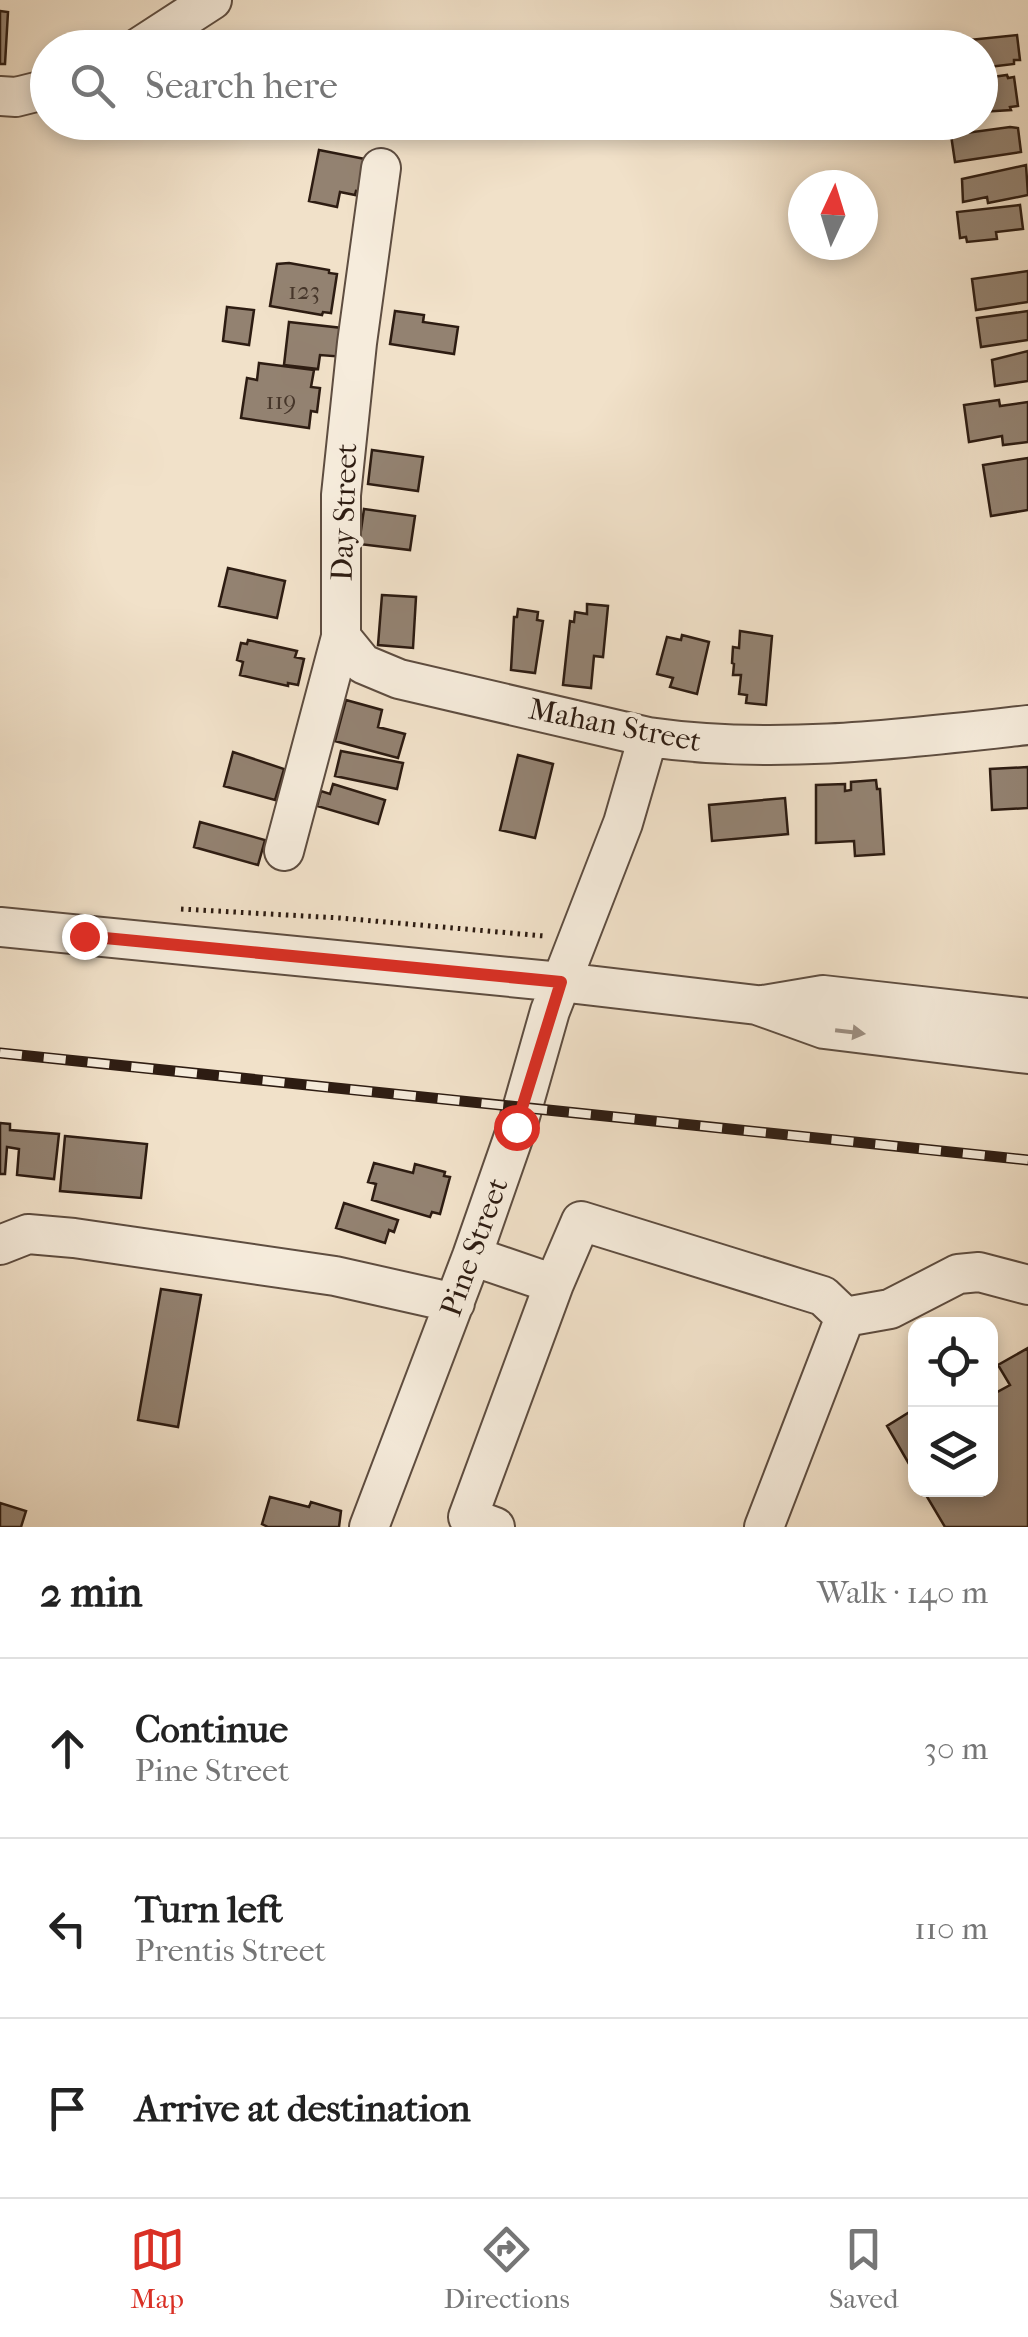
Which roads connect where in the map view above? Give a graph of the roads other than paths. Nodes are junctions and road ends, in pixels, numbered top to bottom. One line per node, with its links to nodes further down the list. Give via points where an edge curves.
1 (212, 0): 2 (street)
2 (166, 30)
3 (380, 168): 4 (street, Day Street, via 341,495)
4 (341, 636): 6 (street, Mahan Street, via 363,664 399,679); 7 (street, Day Street)
5 (1028, 725): 6 (street, Mahan Street, via 748,747)
6 (648, 737): 9 (street, Pine Street)
7 (284, 851)
8 (0, 927): 9 (street)
9 (561, 982): 10 (street); 14 (street, Pine Street)
10 (757, 1006): 11 (street, via 823,995); 12 (street, one-way to 12, via 824,1029)
11 (1028, 1018)
12 (1028, 1054)
13 (0, 1245): 17 (street, via 28,1234 92,1240 336,1276)
14 (472, 1256): 15 (street); 17 (street, Pine Street)
15 (554, 1284): 18 (street, via 581,1221 822,1296); 20 (street, via 468,1516)
16 (1028, 1284): 18 (street, via 958,1274 890,1310)
17 (455, 1304): 19 (street, Pine Street)
18 (845, 1318): 21 (street)
19 (369, 1527)
20 (495, 1527)
21 (764, 1527)

